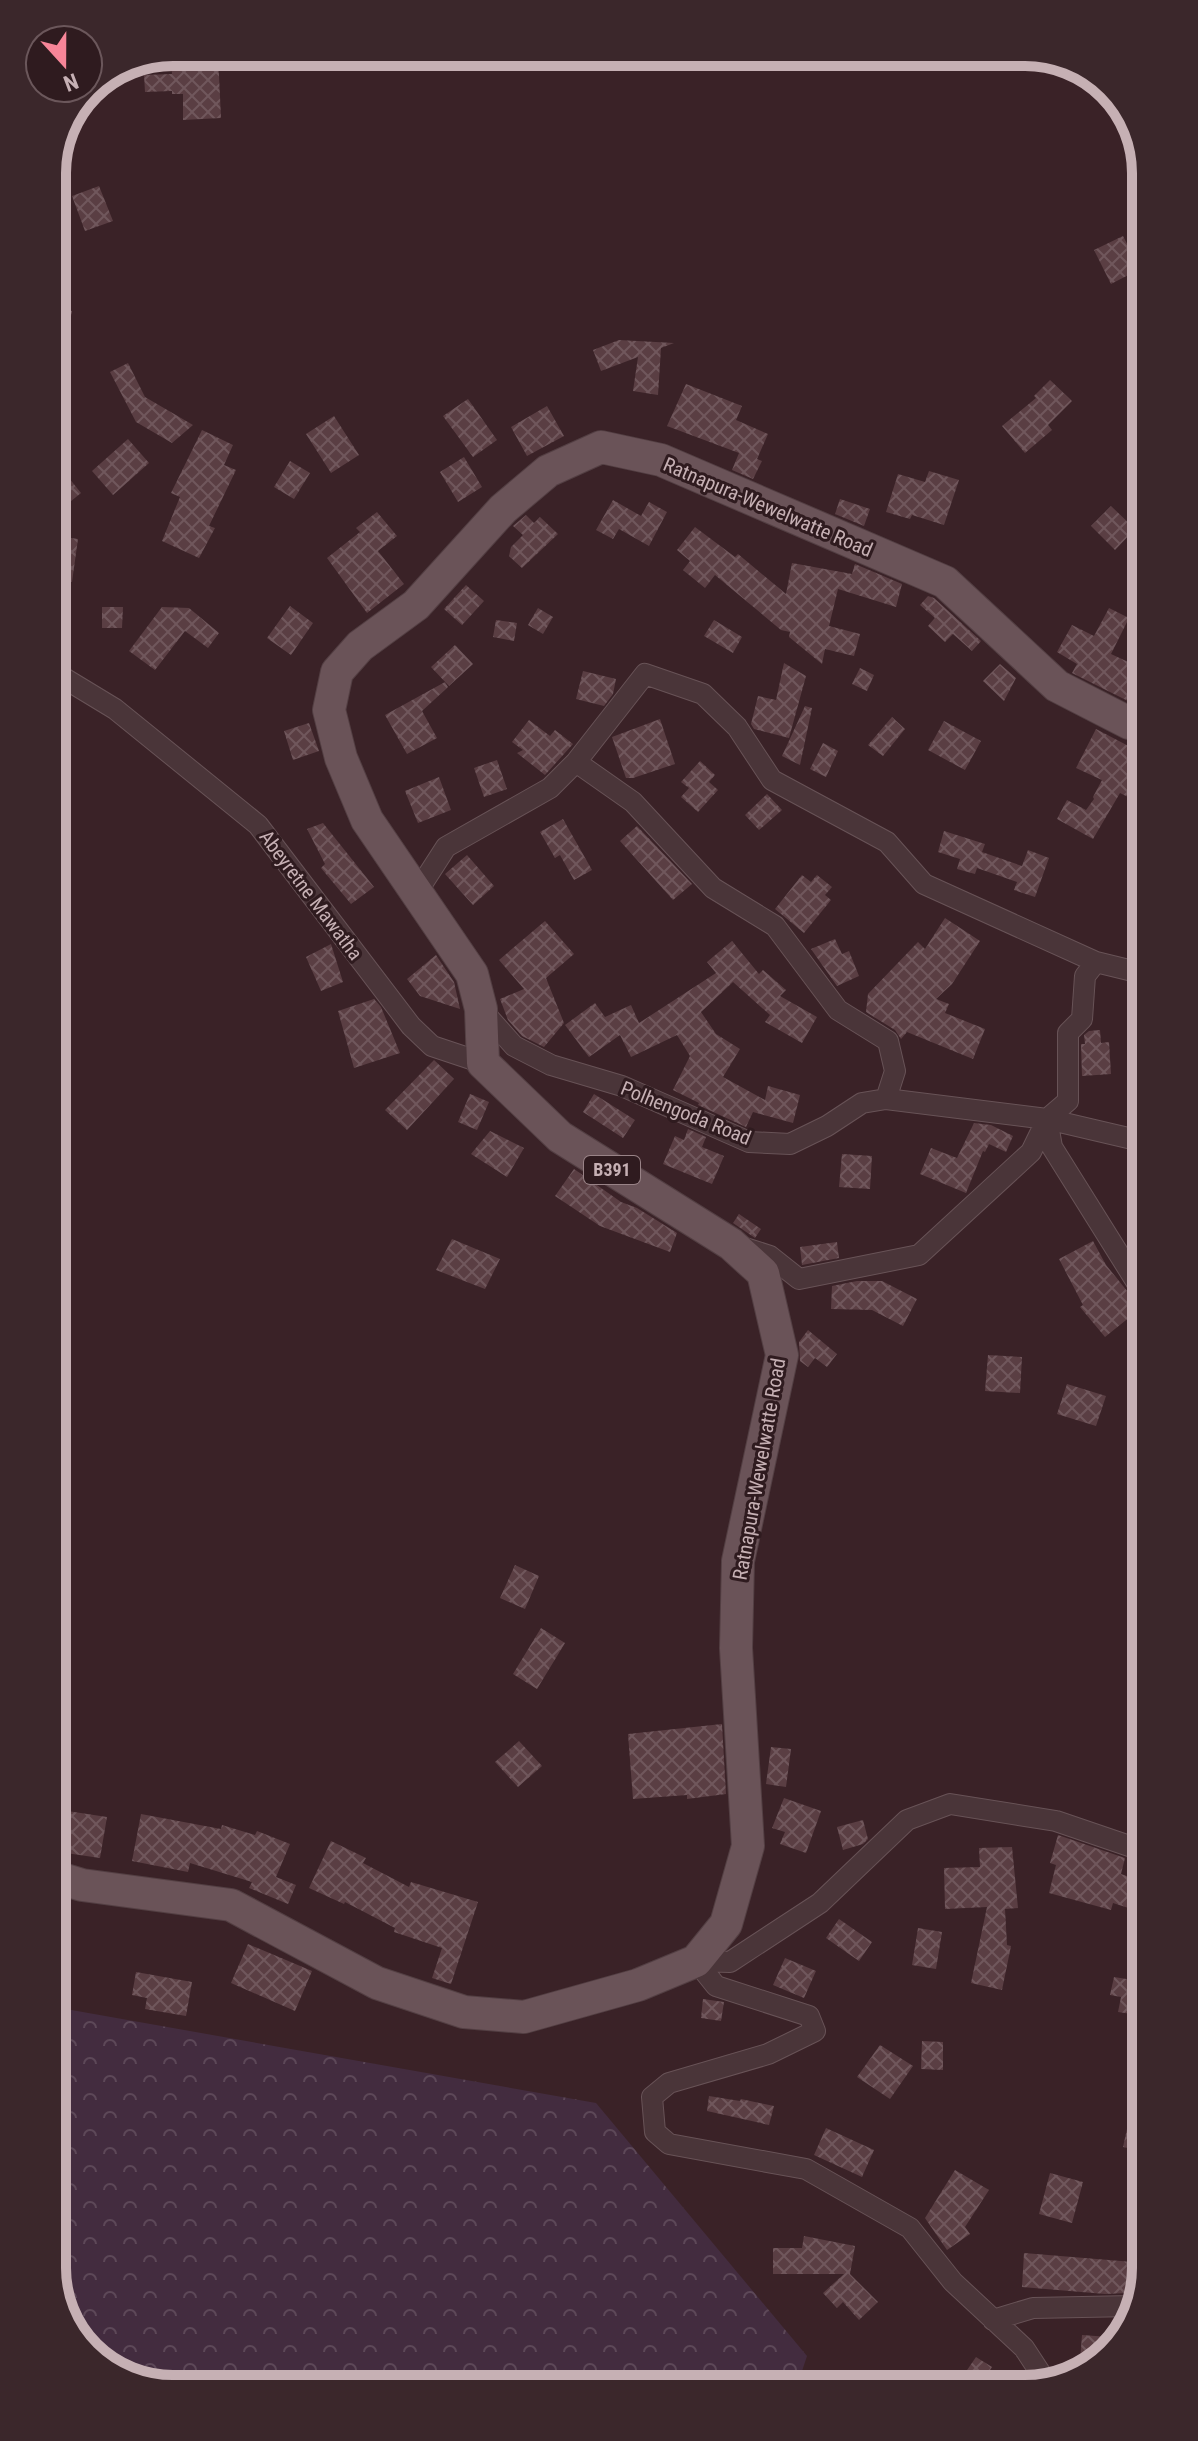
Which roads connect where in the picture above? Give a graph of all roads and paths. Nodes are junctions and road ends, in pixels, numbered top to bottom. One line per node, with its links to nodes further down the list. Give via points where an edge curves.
1 (66, 679): 8 (street, Abeyretne Mawatha, via 115,709 258,825 411,1026 432,1046)
2 (1132, 724): 4 (main road, Ratnapura-Wewelwatte Road, via 1057,686 945,582 661,460 601,447 548,471 416,605 360,646 337,672 329,710 341,758 367,820)
3 (576, 762): 4 (street, via 550,788 446,847); 5 (street, via 645,674 703,694 737,727 772,780 887,842 924,884); 9 (street, via 633,802 713,888 775,926 838,1010 888,1041 895,1071)
4 (417, 892): 7 (main road, Ratnapura-Wewelwatte Road, via 472,974)
5 (1096, 962): 6 (street); 10 (street, via 1085,976 1082,1019 1068,1033 1068,1101)
6 (1132, 971)
7 (481, 1009): 8 (main road, Ratnapura-Wewelwatte Road); 9 (street, Polhengoda Road, via 514,1046 551,1065 622,1086 749,1142 790,1144 862,1103)
8 (483, 1063): 12 (main road, Ratnapura-Wewelwatte Road / B391, via 560,1137)
9 (886, 1099): 10 (street, Polhengoda Road)
10 (1047, 1119): 11 (street, Polhengoda Road); 12 (street, via 1031,1152 919,1255 799,1279 770,1256); 13 (street, via 1052,1147)
11 (1132, 1139)
12 (731, 1244): 16 (main road, Ratnapura-Wewelwatte Road / B391, via 763,1273 782,1355 738,1561 736,1648 748,1846 726,1924)
13 (1132, 1275)
14 (1132, 1847): 16 (street, via 1056,1821 950,1804 907,1820 820,1903 730,1962)
15 (66, 1880): 16 (main road, Ratnapura-Wewelwatte Road / B391, via 231,1905 377,1983 464,2012 524,2017 638,1985)
16 (696, 1961): 18 (street, via 716,1986 809,2016 815,2031 768,2054 669,2083 652,2097 655,2132 669,2144 806,2169 867,2201 910,2228 953,2282)
17 (1125, 2306): 18 (street, via 1033,2308)
18 (993, 2320): 19 (street, via 1024,2348)
19 (1041, 2374)

